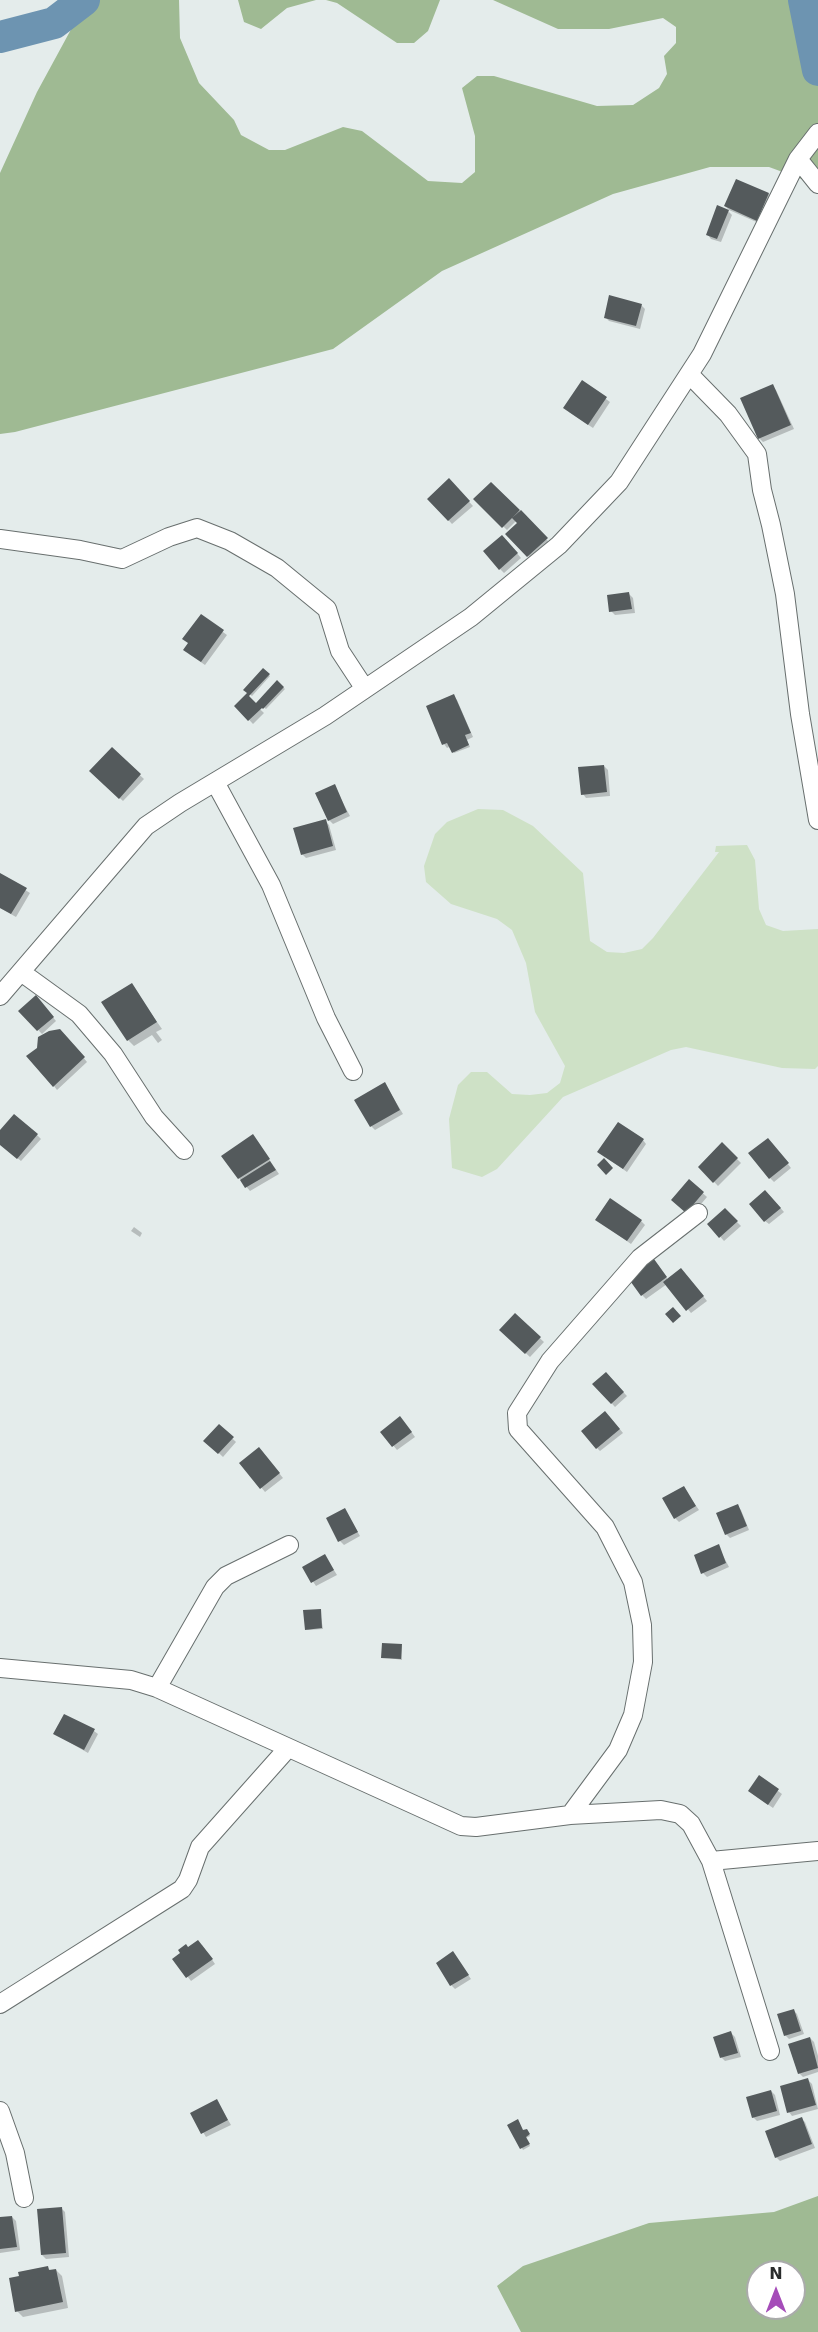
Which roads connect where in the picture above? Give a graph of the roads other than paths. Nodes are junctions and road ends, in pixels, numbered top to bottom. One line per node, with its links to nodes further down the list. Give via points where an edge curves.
1 (818, 133): 2 (street)
2 (798, 159): 3 (street); 4 (street)
3 (818, 184)
4 (689, 374): 6 (street, via 620,482 559,545 471,617); 8 (street, via 728,414 757,454 784,594)
5 (0, 539): 6 (street, via 122,559 197,528 230,541 277,568 327,609 340,651)
6 (365, 689): 7 (street)
7 (215, 782): 9 (street, via 146,826); 11 (street, via 271,885 326,1018)
8 (818, 820)
9 (21, 972): 10 (street); 12 (street, via 79,1014 113,1054 154,1117)
10 (0, 996)
11 (353, 1071)
12 (184, 1150)
13 (698, 1213): 18 (street, via 640,1258 550,1361 517,1413 518,1429 605,1527 633,1582 642,1625 643,1662 633,1715 618,1750)
14 (289, 1545): 16 (street, via 226,1576 215,1587)
15 (0, 1668): 16 (street, via 131,1680)
16 (158, 1688): 17 (street)
17 (288, 1748): 18 (street, via 460,1826); 21 (street, via 200,1847 182,1889)
18 (570, 1815): 20 (street, via 661,1810 680,1814 691,1824)
19 (818, 1851): 20 (street)
20 (711, 1861): 22 (street)
21 (0, 2004)
22 (770, 2051)
23 (0, 2111): 24 (street, via 15,2153)
24 (24, 2198)

